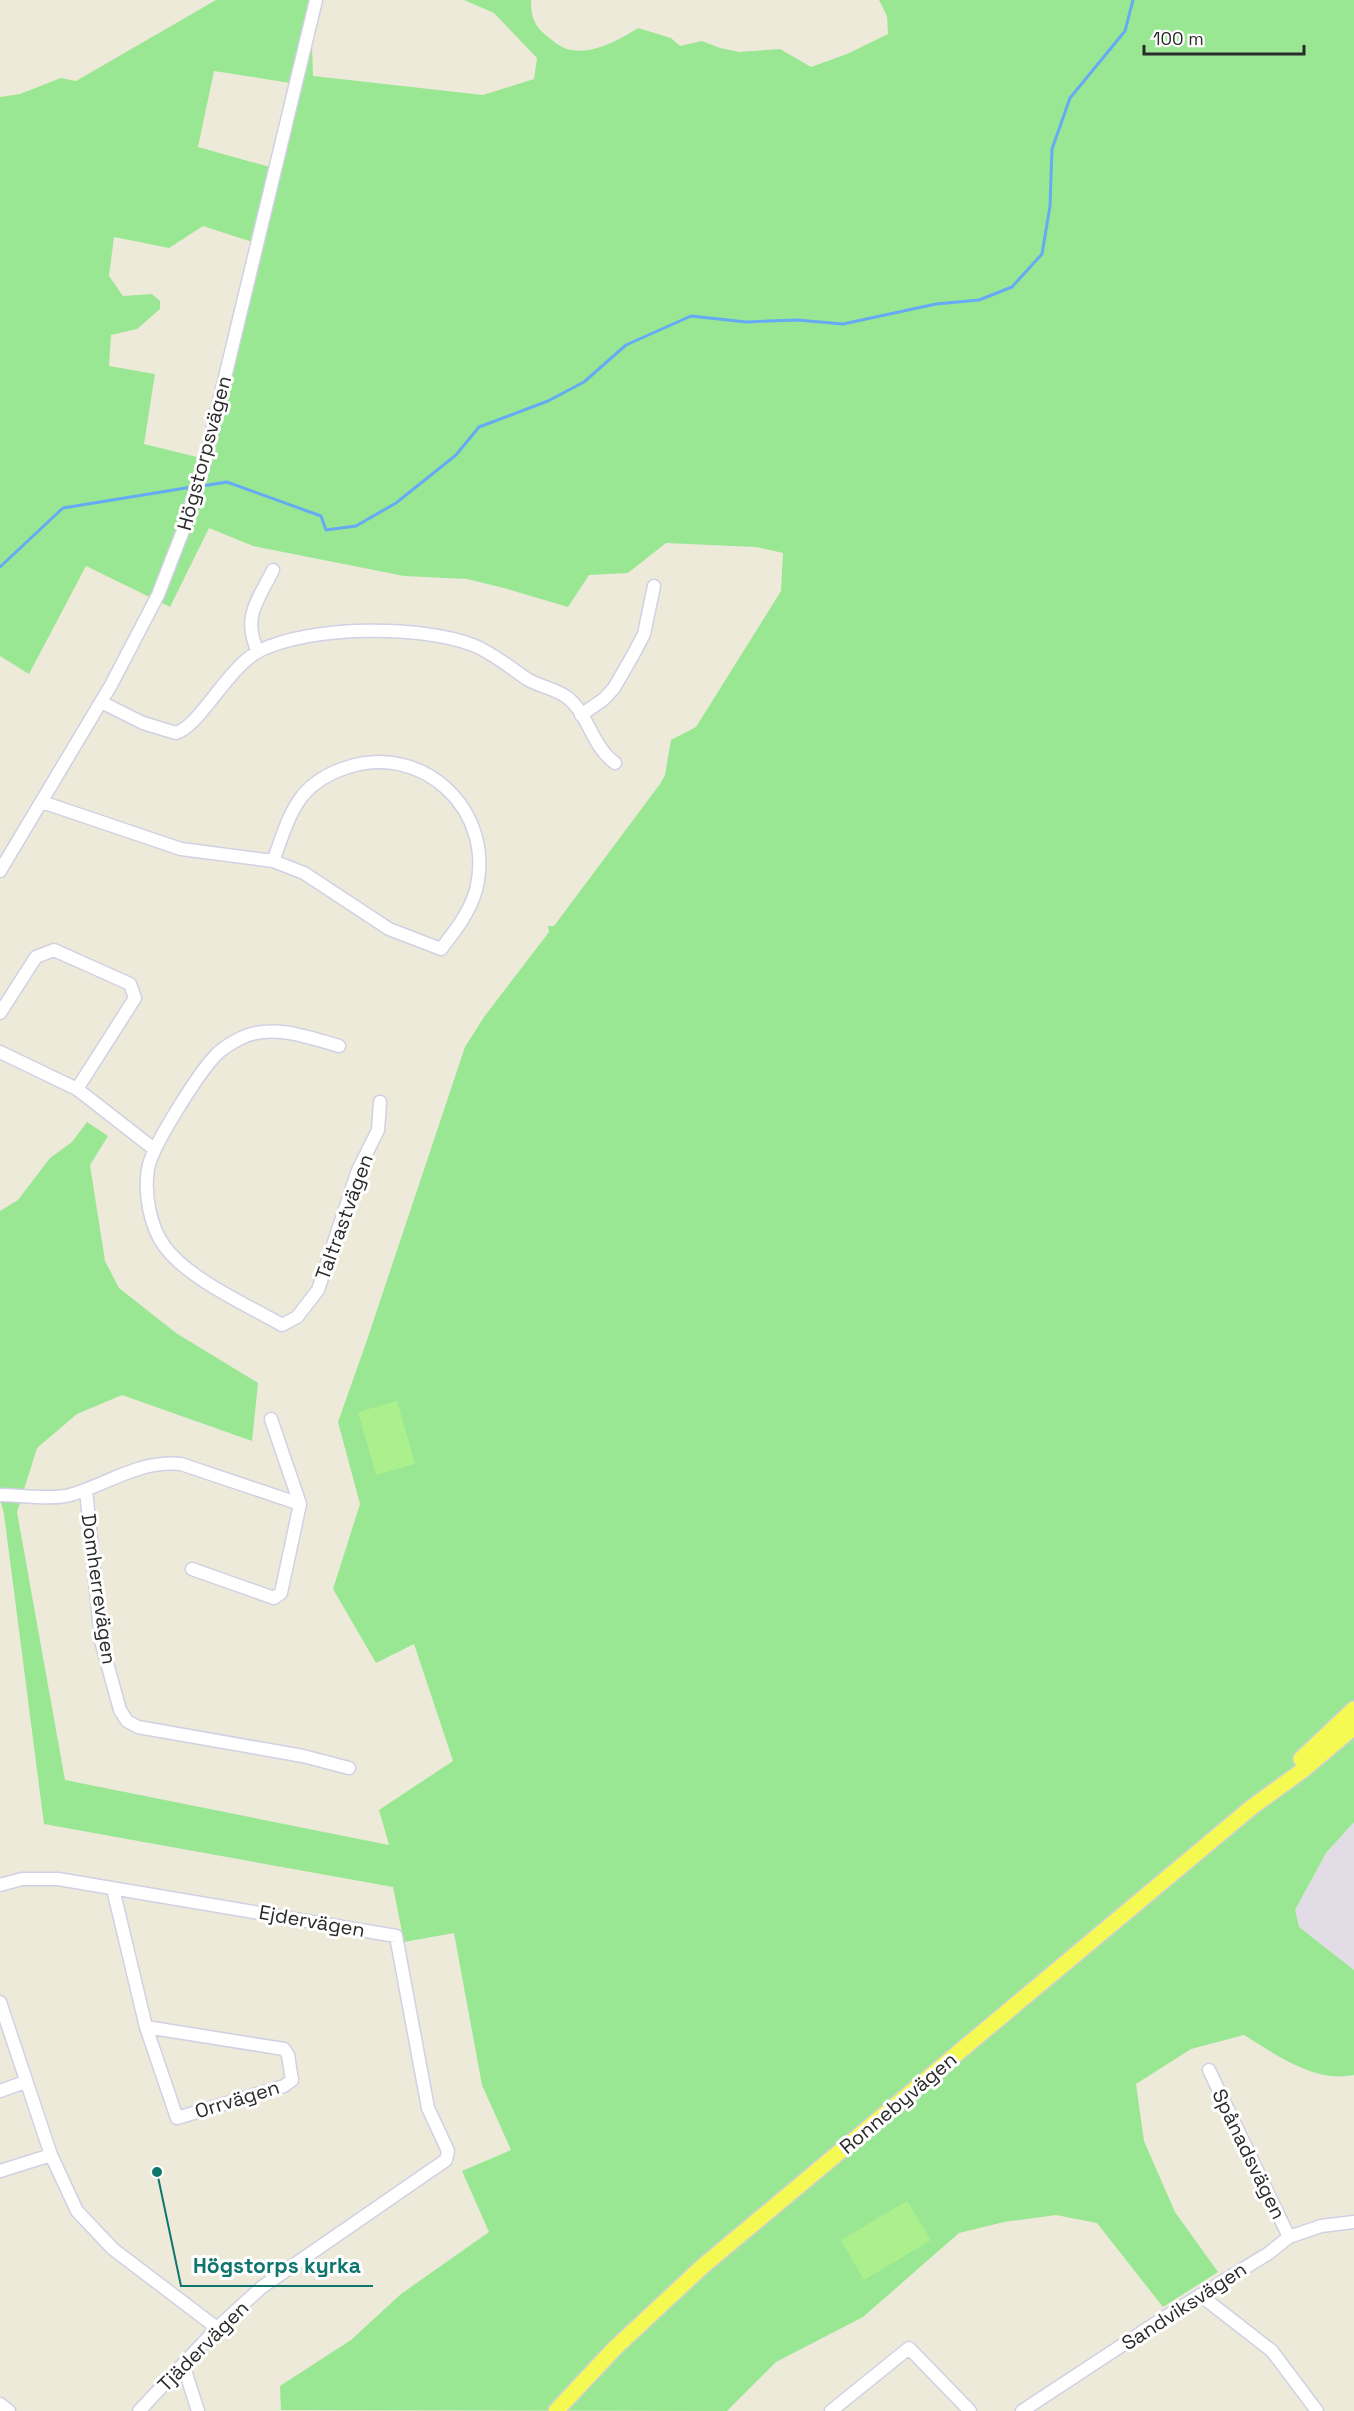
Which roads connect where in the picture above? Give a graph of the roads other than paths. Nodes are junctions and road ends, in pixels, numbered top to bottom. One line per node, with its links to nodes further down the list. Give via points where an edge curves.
1 (316, 0): 5 (street, Högstorpsvägen, via 193,502 158,595)
2 (273, 570): 4 (street, via 249,622)
3 (654, 586): 6 (street, via 644,634 633,655 614,688)
4 (258, 652): 5 (street, via 238,666 182,731 176,733); 6 (street, via 315,635 376,630 430,633 489,654 528,680 554,689)
5 (100, 702): 8 (street, Högstorpsvägen)
6 (582, 715): 7 (street, via 599,748)
7 (615, 763)
8 (42, 802): 9 (street, via 181,849); 10 (street, Högstorpsvägen)
9 (273, 861): 9 (street, via 304,873 389,929 441,949 462,922 476,892 480,866 478,840 468,814 452,793 429,775 404,765 380,762 356,764 334,772 305,793 286,824)
10 (0, 871)
11 (0, 1013): 14 (street, via 36,957 54,950 130,984 135,998)
12 (339, 1046): 16 (street, via 271,1031 242,1038 216,1055)
13 (0, 1052): 14 (street)
14 (77, 1089): 16 (street)
15 (380, 1102): 16 (street, Taltrastvägen, via 378,1130 358,1170 318,1290 297,1317 282,1325 185,1269 164,1246 150,1217 147,1189)
16 (154, 1149)
17 (271, 1419): 20 (street)
18 (86, 1490): 19 (street, via 67,1496); 20 (street, via 119,1474 163,1462 181,1464); 24 (street, Domherrevägen, via 102,1641 120,1710 127,1721)
19 (0, 1495)
20 (300, 1504): 21 (street, via 281,1593 274,1598)
21 (192, 1569)
22 (1354, 1709): 25 (main road, Ronnebyvägen)
23 (1354, 1727): 25 (main road, Ronnebyvägen)
24 (348, 1768)
25 (1252, 1807): 45 (main road, Ronnebyvägen, via 703,2266 615,2348)
26 (0, 1885): 27 (street, Ejdervägen, via 22,1879 58,1879)
27 (113, 1889): 29 (street, Orrvägen); 34 (street, Ejdervägen, via 396,1936 428,2108 448,2151)
28 (0, 2002): 31 (street)
29 (146, 2027): 29 (street, Orrvägen, via 177,2118 284,2086 292,2080 284,2049)
30 (1209, 2070): 37 (street, Spånadsvägen)
31 (25, 2082): 32 (street); 33 (street)
32 (0, 2091)
33 (51, 2155): 35 (street); 39 (street, via 77,2211 113,2249)
34 (446, 2160): 39 (street, Tjädervägen, via 262,2287)
35 (0, 2171)
36 (1354, 2222): 37 (street, Sandviksvägen, via 1320,2226)
37 (1289, 2237): 38 (street, Sandviksvägen)
38 (1200, 2295): 48 (street, Sandviksvägen); 49 (street, via 1272,2351)
39 (217, 2328): 40 (street, Tjädervägen)
40 (183, 2364): 43 (street, Tjädervägen); 44 (street)
41 (0, 2404): 42 (street)
42 (9, 2411)
43 (138, 2411)
44 (198, 2411)
45 (556, 2411)
46 (831, 2411): 47 (street, via 909,2348)
47 (970, 2411)
48 (1022, 2411)
49 (1317, 2411)

